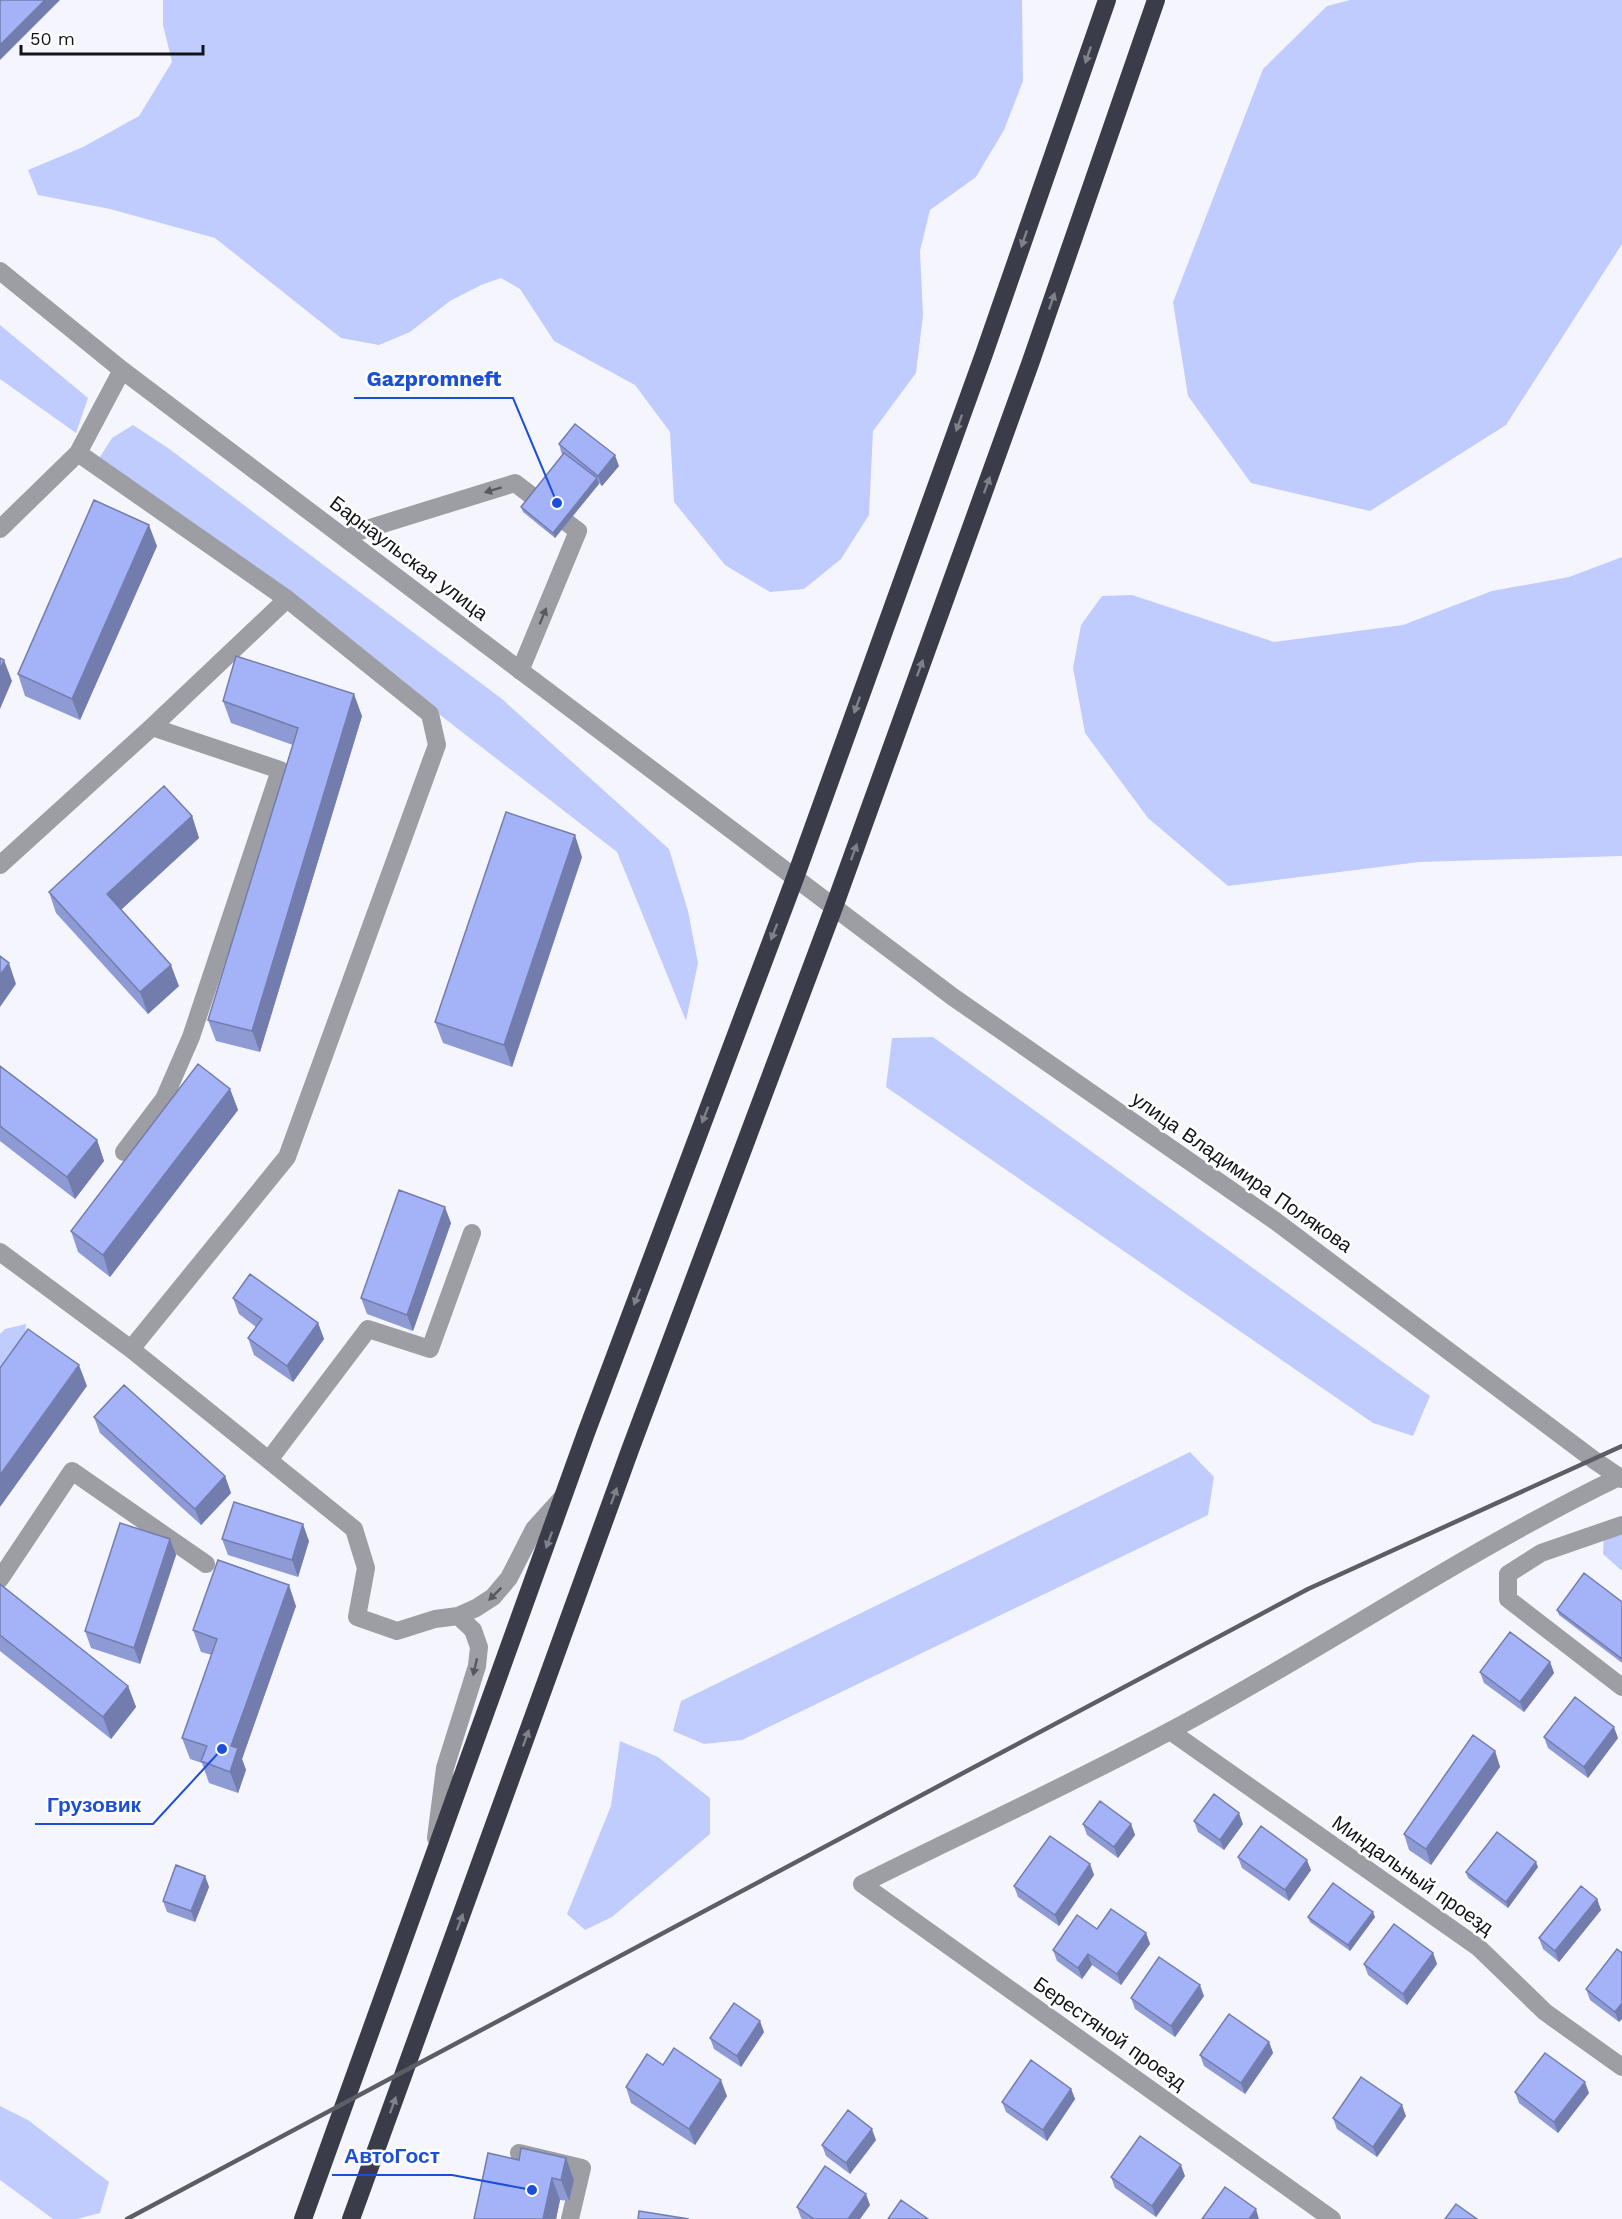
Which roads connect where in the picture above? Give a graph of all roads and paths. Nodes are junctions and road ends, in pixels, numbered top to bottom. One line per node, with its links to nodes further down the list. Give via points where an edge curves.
1 (1107, 0): 12 (highway, one-way to 12)
2 (1156, 0): 13 (highway, one-way to 2, via 1030,364)
3 (0, 271): 4 (street, Барнаульская улица)
4 (122, 370): 5 (street); 7 (street, Барнаульская улица)
5 (78, 453): 6 (street); 8 (street)
6 (0, 529)
7 (344, 536): 9 (street, Барнаульская улица); 9 (street, one-way to 7, via 578,531 515,483)
8 (287, 599): 10 (street); 17 (street, via 430,714 437,745 287,1156)
9 (520, 670): 12 (street, Барнаульская улица)
10 (152, 727): 11 (street); 14 (street, via 280,770 191,1037 164,1099)
11 (0, 865)
12 (795, 878): 13 (street, улица Владимира Полякова); 20 (highway, one-way to 20)
13 (834, 906): 19 (street, улица Владимира Полякова, via 952,997 1274,1220); 31 (highway, one-way to 13, via 630,1449)
14 (124, 1152)
15 (472, 1233): 18 (street, via 430,1348 368,1329)
16 (0, 1252): 17 (street)
17 (131, 1349): 18 (street)
18 (269, 1460): 24 (street, via 354,1529 366,1568 357,1617 397,1630)
19 (1620, 1478): 26 (street, via 1567,1502)
20 (565, 1496): 24 (street, one-way to 24, via 534,1529 509,1578 493,1597); 27 (highway, one-way to 27)
21 (1622, 1525): 25 (street, via 1541,1553 1508,1574 1508,1599)
22 (206, 1564): 23 (street, via 72,1471)
23 (0, 1579)
24 (458, 1616): 27 (street, one-way to 27, via 472,1630 479,1647 477,1666 445,1768)
25 (1622, 1687)
26 (1170, 1731): 28 (street, Миндальный проезд, via 1479,1948 1545,2012); 33 (street, Берестяной проезд, via 862,1884)
27 (433, 1857): 30 (highway)
28 (1622, 2067)
29 (519, 2153): 32 (street, via 582,2168)
30 (303, 2219)
31 (351, 2219)
32 (570, 2219)
33 (1332, 2219)

